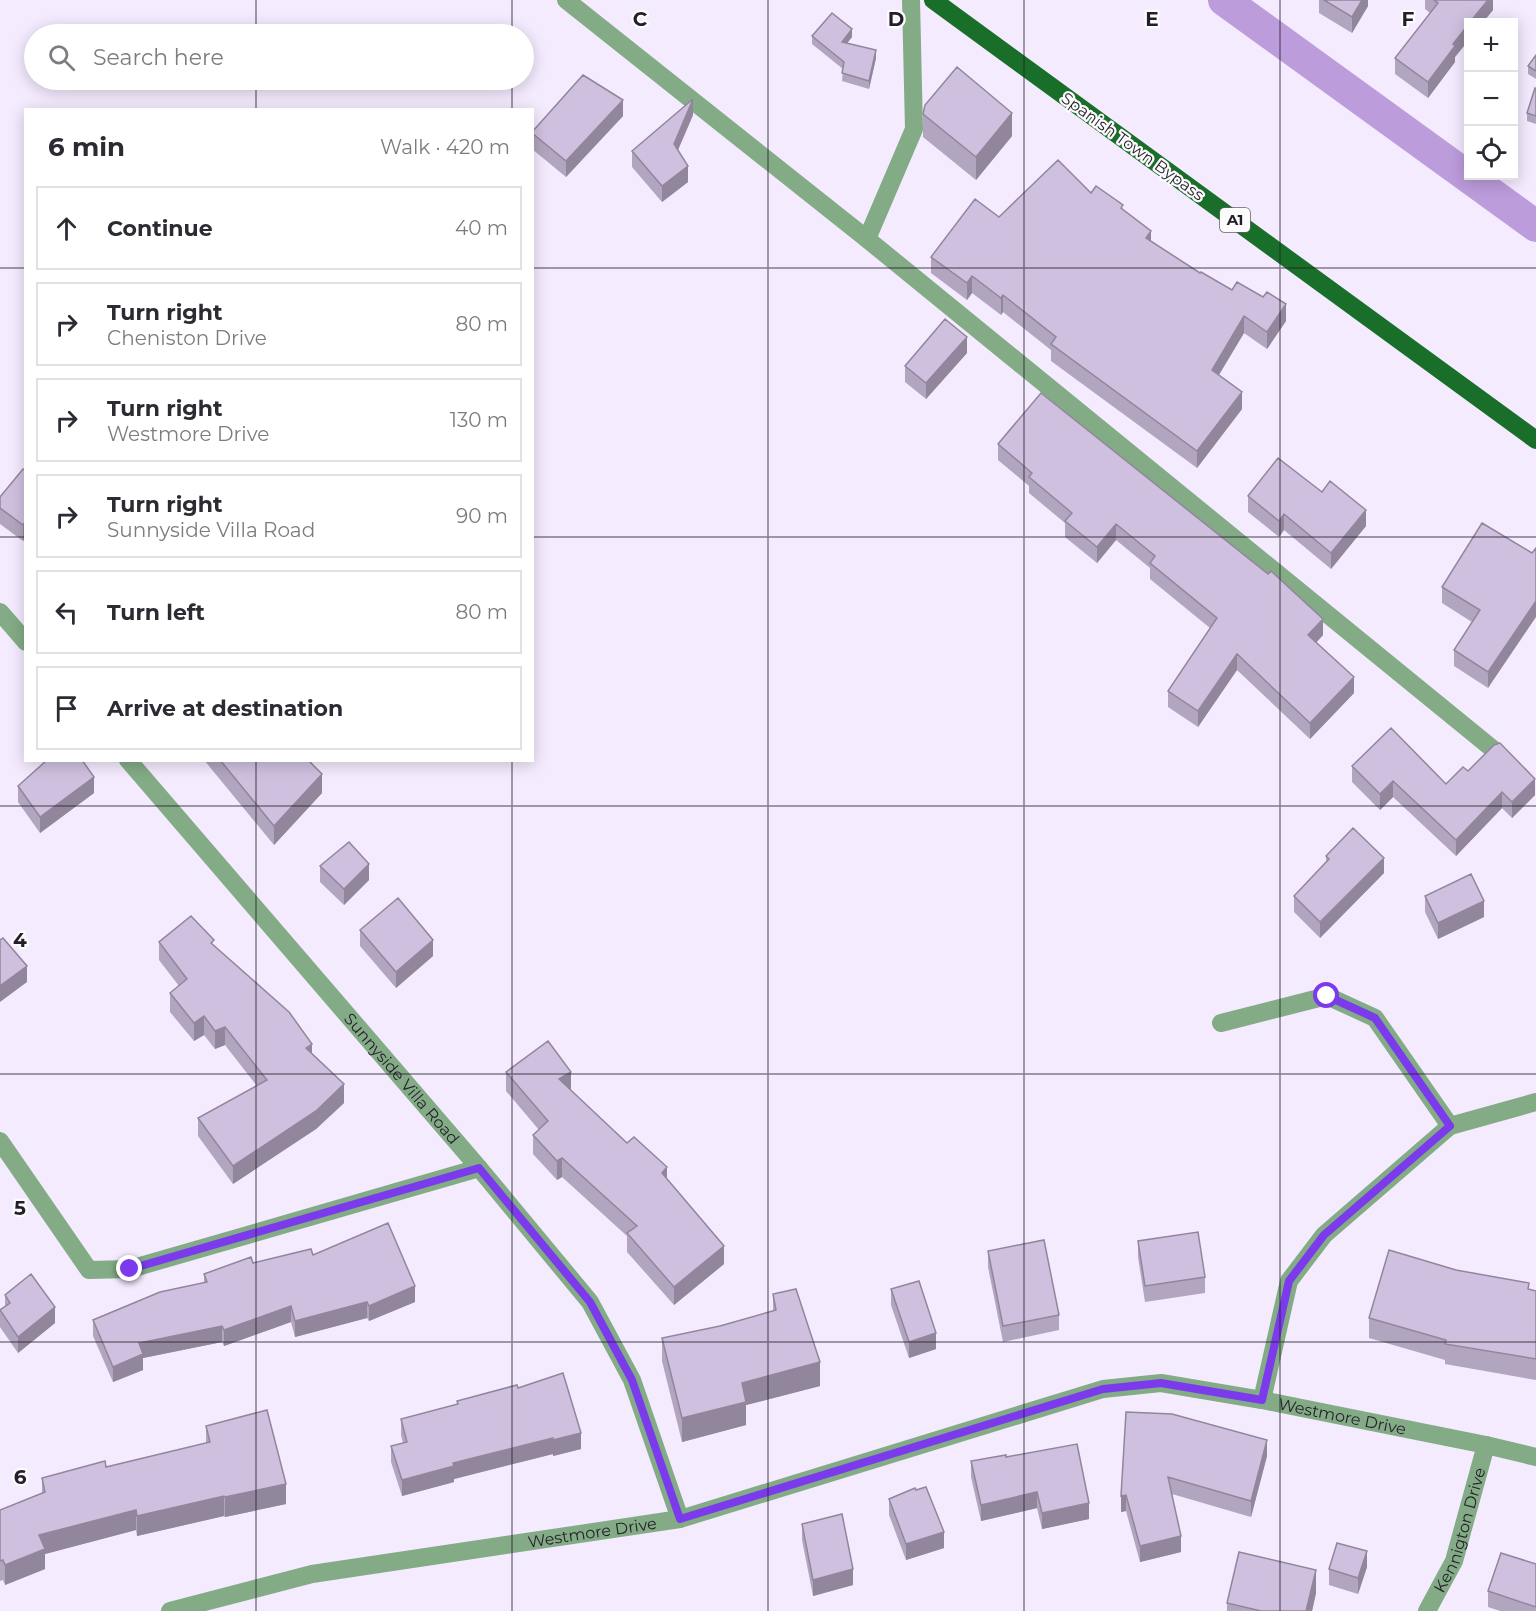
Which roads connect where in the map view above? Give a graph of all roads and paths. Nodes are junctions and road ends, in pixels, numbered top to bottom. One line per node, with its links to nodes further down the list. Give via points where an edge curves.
1 (566, 0): 4 (street)
2 (911, 0): 4 (street, via 914,129)
3 (933, 0): 5 (main road, Spanish Town Bypass / A1)
4 (867, 239): 8 (street)
5 (1536, 440)
6 (0, 612): 7 (street)
7 (24, 640)
8 (1494, 750)
9 (130, 762): 14 (street, Sunnyside Villa Road)
10 (1221, 1023): 12 (street, via 1327,996 1365,1013 1375,1018)
11 (1536, 1102): 12 (street)
12 (1450, 1126): 15 (street, via 1324,1235 1289,1281)
13 (0, 1141): 14 (street, via 89,1270 130,1269)
14 (479, 1168): 18 (street, Sunnyside Villa Road, via 590,1302 632,1380)
15 (1262, 1400): 16 (street, Westmore Drive); 18 (street, Westmore Drive, via 1161,1383 1103,1389)
16 (1486, 1445): 17 (street, Westmore Drive); 20 (street, Kennigton Drive, via 1454,1562)
17 (1536, 1457)
18 (680, 1519): 19 (street, Westmore Drive, via 312,1574)
19 (170, 1611)
20 (1427, 1611)

